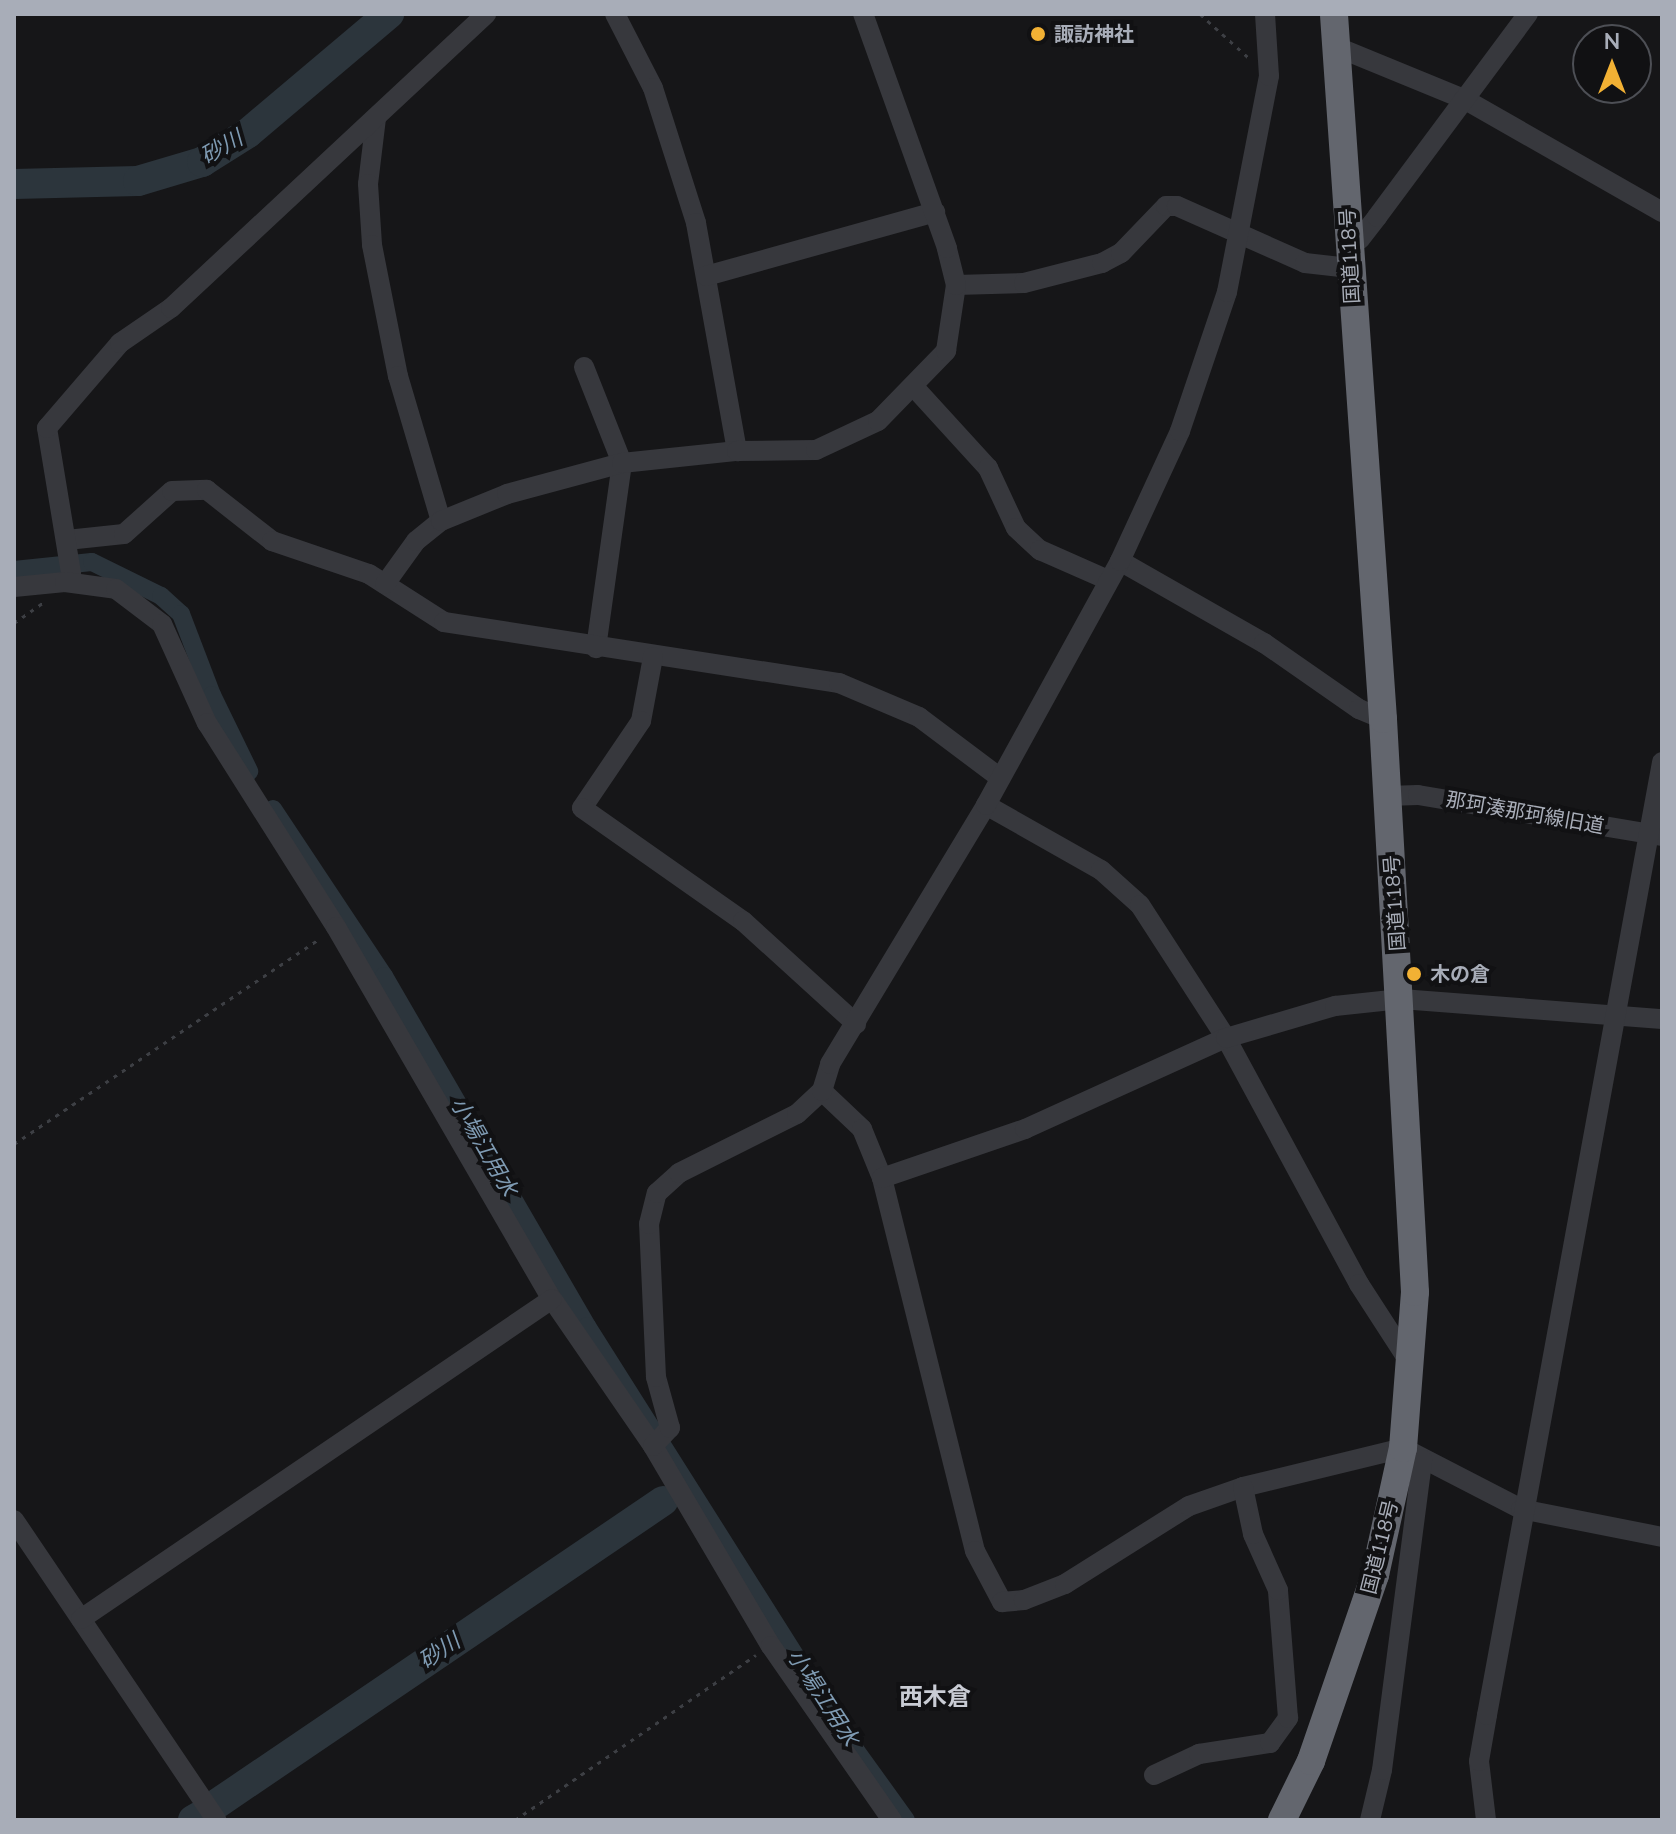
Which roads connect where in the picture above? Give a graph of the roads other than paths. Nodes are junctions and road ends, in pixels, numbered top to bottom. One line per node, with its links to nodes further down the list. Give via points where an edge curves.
1 (486, 14): 9 (street)
2 (615, 14): 14 (street, via 669,130)
3 (863, 14): 10 (street)
4 (1265, 14): 12 (street, via 1269,76 1254,172)
5 (1334, 14): 7 (highway, 国道118号)
6 (1528, 14): 8 (street)
7 (1337, 47): 8 (street); 13 (highway, 国道118号)
8 (1464, 99): 11 (street); 13 (street)
9 (376, 118): 20 (street, via 368,184 372,245 398,376); 21 (street, via 171,308 120,343 47,428)
10 (935, 212): 14 (street); 15 (street)
11 (1662, 212)
12 (1237, 234): 13 (street, via 1305,263); 15 (street, via 1166,206 1121,253 1102,263 1024,283); 22 (street, via 1227,292 1203,372)
13 (1350, 255): 29 (highway, 国道118号)
14 (706, 276): 18 (street)
15 (956, 285): 17 (street, via 946,351)
16 (584, 367): 19 (street)
17 (914, 387): 18 (street, via 878,421 816,450); 24 (street, via 988,468 1016,528 1040,550)
18 (737, 451): 19 (street)
19 (622, 463): 20 (street, via 507,494); 27 (street)
20 (441, 521): 25 (street, via 416,541)
21 (68, 545): 23 (street); 25 (street, via 124,534 172,491 190,486 222,497 272,541 345,564)
22 (1120, 561): 24 (street); 29 (street)
23 (71, 573)
24 (1108, 580): 31 (street, via 1065,666)
25 (385, 584): 27 (street, via 444,622)
26 (14, 587): 42 (street, via 65,582 116,589 162,624 207,723 336,927)
27 (596, 648): 28 (street)
28 (653, 657): 31 (street, via 839,683 919,717); 38 (street, via 641,721 582,808 743,921)
29 (1383, 719): 32 (highway, 国道118号)
30 (1662, 762): 34 (street)
31 (999, 777): 33 (street)
32 (1387, 796): 34 (street, 那珂湊那珂線旧道, via 1418,795); 35 (highway, 国道118号)
33 (986, 805): 38 (street); 39 (street, via 1126,888)
34 (1654, 835): 36 (street)
35 (1401, 999): 36 (street); 39 (street, via 1335,1006); 43 (highway, 国道118号, via 1413,1214)
36 (1616, 1014): 37 (street); 47 (street)
37 (1662, 1019)
38 (856, 1024): 40 (street, via 830,1064)
39 (1226, 1038): 41 (street, via 1025,1129); 43 (street, via 1359,1284)
40 (822, 1091): 41 (street, via 862,1129); 44 (street, via 797,1114 679,1173 657,1193 649,1224 656,1377 668,1411)
41 (882, 1178): 46 (street, via 975,1551 1002,1602 1024,1600 1065,1584 1189,1506)
42 (552, 1299): 44 (street); 50 (street)
43 (1412, 1366): 45 (highway, 国道118号)
44 (660, 1439): 53 (street, via 771,1646)
45 (1412, 1454): 46 (street); 47 (street); 54 (highway, 国道118号, via 1357,1632 1311,1761); 55 (street, via 1382,1770)
46 (1243, 1487): 51 (street, via 1253,1534 1278,1590 1288,1718 1270,1743 1199,1754)
47 (1521, 1509): 49 (street); 56 (street, via 1479,1761)
48 (14, 1520): 50 (street)
49 (1662, 1537)
50 (81, 1619): 52 (street)
51 (1154, 1775)
52 (216, 1820)
53 (892, 1820)
54 (1282, 1820)
55 (1370, 1820)
56 (1486, 1820)

